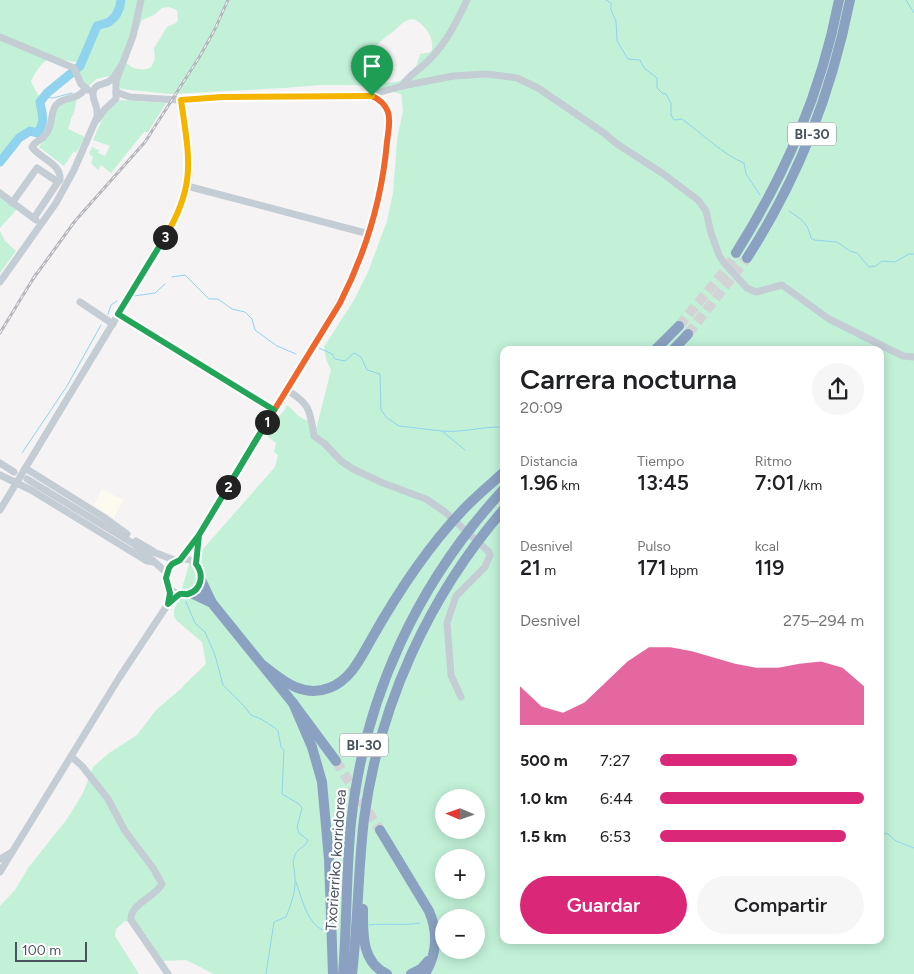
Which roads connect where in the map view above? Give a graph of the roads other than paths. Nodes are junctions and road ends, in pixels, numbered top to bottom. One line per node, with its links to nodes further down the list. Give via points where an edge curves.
1 (141, 0): 6 (street, via 133,36)
2 (467, 0): 8 (street, via 442,45)
3 (839, 0): 23 (highway, BI-30, via 822,73 797,139 770,196)
4 (850, 0): 24 (highway, BI-30, via 832,76 809,141 780,203)
5 (0, 37): 9 (street, via 76,70 79,80)
6 (121, 66): 7 (street); 10 (street)
7 (107, 83): 9 (street); 10 (street)
8 (402, 86): 11 (street); 33 (street, via 453,76 488,74 517,78 538,88 698,200 706,211 724,264 747,288 756,292 782,285 828,319)
9 (89, 90): 13 (street); 16 (street, via 56,105 47,134 32,147 59,171 61,177)
10 (116, 94): 12 (street); 14 (street)
11 (372, 96): 12 (street); 22 (street, via 385,106 389,126 380,190)
12 (181, 100): 17 (street, via 190,162)
13 (95, 101): 14 (street, via 101,106); 15 (street, via 98,109)
14 (108, 106): 15 (street)
15 (94, 126): 21 (street, via 67,184)
16 (58, 182): 19 (street, via 37,168); 20 (street)
17 (187, 186): 22 (street); 27 (street, via 173,224)
18 (0, 193): 19 (street)
19 (12, 202): 20 (street)
20 (34, 218): 21 (street)
21 (42, 224): 25 (street)
22 (369, 234): 36 (street, via 340,303)
23 (736, 253)
24 (747, 258)
25 (0, 282)
26 (80, 302): 28 (street)
27 (118, 314): 28 (street); 37 (street)
28 (113, 324): 39 (street)
29 (679, 326): 31 (highway)
30 (688, 334): 32 (highway)
31 (659, 346)
32 (676, 346)
33 (883, 346)
34 (884, 347): 35 (street, via 903,356)
35 (914, 357)
36 (287, 390): 37 (street); 62 (street, via 302,400 311,414 314,436 341,461 383,483 426,498 488,551 490,555 485,567 456,596 447,623 451,674)
37 (274, 410): 48 (street)
38 (0, 463): 40 (street)
39 (25, 468): 44 (street); 50 (street)
40 (14, 472)
41 (0, 475): 44 (street)
42 (500, 476): 61 (highway, via 454,520 413,572 346,678 330,688 309,691 290,685)
43 (28, 479): 49 (street)
44 (16, 483): 46 (street); 52 (street, via 147,561)
45 (500, 493): 74 (highway, Txorierriko korridorea / BI-30, via 462,538 406,628 369,725 351,823)
46 (0, 510)
47 (500, 514): 69 (highway, Txorierriko korridorea / BI-30, via 473,547 433,611 394,696 372,776)
48 (199, 535): 51 (street); 53 (street)
49 (134, 544): 50 (street); 52 (street)
50 (153, 551): 51 (street)
51 (178, 560): 53 (street); 54 (street)
52 (154, 562): 54 (street)
53 (196, 564): 55 (street)
54 (167, 573): 56 (street)
55 (201, 580): 57 (street); 59 (highway)
56 (169, 587): 58 (street); 60 (street)
57 (191, 593): 58 (street); 59 (highway)
58 (180, 594): 60 (street)
59 (212, 603): 61 (highway)
60 (168, 604): 64 (street)
61 (264, 666): 63 (highway)
62 (462, 697)
63 (293, 703): 65 (highway); 73 (highway, via 312,747 324,796 331,881)
64 (71, 756): 67 (street); 72 (street, via 108,799 162,884 130,916)
65 (336, 761)
66 (380, 830): 71 (highway, via 429,911 435,932)
67 (12, 852): 68 (street); 70 (street)
68 (0, 858)
69 (361, 858): 75 (highway, Txorierriko korridorea / BI-30); 76 (highway, via 365,947 373,964)
70 (1, 867)
71 (434, 952): 77 (highway, via 421,969); 78 (highway)
72 (168, 974)
73 (332, 974)
74 (343, 974)
75 (352, 974)
76 (387, 974)
77 (411, 974)
78 (425, 974)

